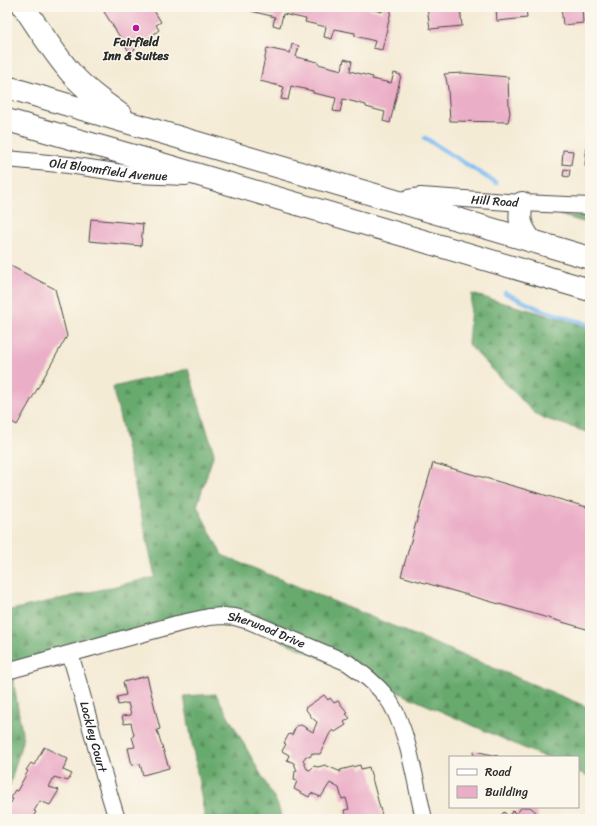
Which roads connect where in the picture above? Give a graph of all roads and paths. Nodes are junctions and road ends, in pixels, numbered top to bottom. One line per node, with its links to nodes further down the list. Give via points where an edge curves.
1 (24, 7): 4 (highway, via 72,74 97,98)
2 (7, 87): 4 (highway)
3 (7, 120): 6 (highway)
4 (135, 124): 7 (highway)
5 (7, 159): 6 (street, Old Bloomfield Avenue, via 136,175)
6 (210, 178): 12 (highway)
7 (400, 202): 8 (street, Hill Road, via 420,196); 10 (highway)
8 (522, 203): 9 (street, Hill Road); 10 (highway, via 520,221)
9 (590, 206)
10 (531, 241): 11 (highway)
11 (590, 258)
12 (590, 290)
13 (70, 654): 14 (street, Sherwood Drive); 15 (street, Lockley Court); 16 (street, Sherwood Drive, via 177,624 222,616 249,621 348,663 374,683 394,708 402,727)
14 (7, 671)
15 (117, 819)
16 (424, 819)

